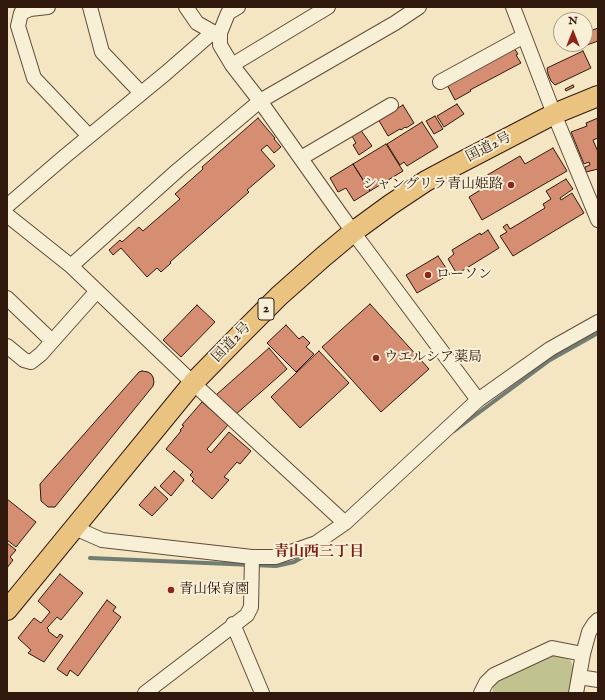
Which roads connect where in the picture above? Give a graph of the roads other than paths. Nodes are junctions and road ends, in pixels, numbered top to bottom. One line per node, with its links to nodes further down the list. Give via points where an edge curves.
1 (48, 7): 8 (street)
2 (90, 7): 13 (street, via 102,52)
3 (186, 7): 9 (street, via 197,23)
4 (238, 7): 9 (street, via 228,13)
5 (328, 7): 11 (street)
6 (419, 7): 15 (street)
7 (513, 7): 10 (street)
8 (21, 10): 18 (street, via 18,26 34,78)
9 (216, 32): 11 (street, via 220,45); 13 (street)
10 (524, 36): 12 (street); 17 (street)
11 (232, 65): 15 (street)
12 (440, 82)
13 (141, 93): 18 (street)
14 (598, 96): 17 (highway, 国道2号 / 2)
15 (260, 101): 19 (street); 24 (street)
16 (391, 106): 19 (street)
17 (554, 114): 22 (street); 23 (highway, 国道2号 / 2, via 426,181)
18 (89, 136): 20 (street)
19 (301, 158): 23 (street)
20 (7, 206)
21 (7, 214): 24 (street)
22 (598, 220)
23 (353, 232): 30 (highway, 国道2号 / 2, via 279,296); 31 (street)
24 (71, 266): 25 (street)
25 (97, 291): 28 (street); 30 (street)
26 (7, 298): 28 (street)
27 (598, 322): 31 (street, via 550,349)
28 (52, 341): 29 (street, via 31,362 24,360)
29 (7, 346)
30 (194, 383): 32 (street); 33 (highway, 国道2号 / 2)
31 (478, 400): 32 (street)
32 (345, 523): 34 (street, via 316,543 276,557)
33 (75, 528): 34 (street, via 102,540); 35 (highway, 国道2号 / 2)
34 (252, 557): 37 (street, via 251,607 247,615)
35 (7, 610)
36 (598, 620): 38 (street, via 588,632)
37 (233, 624): 41 (street); 42 (street)
38 (583, 654): 39 (street); 43 (street, via 552,648 494,675)
39 (579, 677): 40 (street); 44 (street)
40 (598, 680)
41 (145, 693)
42 (262, 693)
43 (481, 693)
44 (576, 693)

